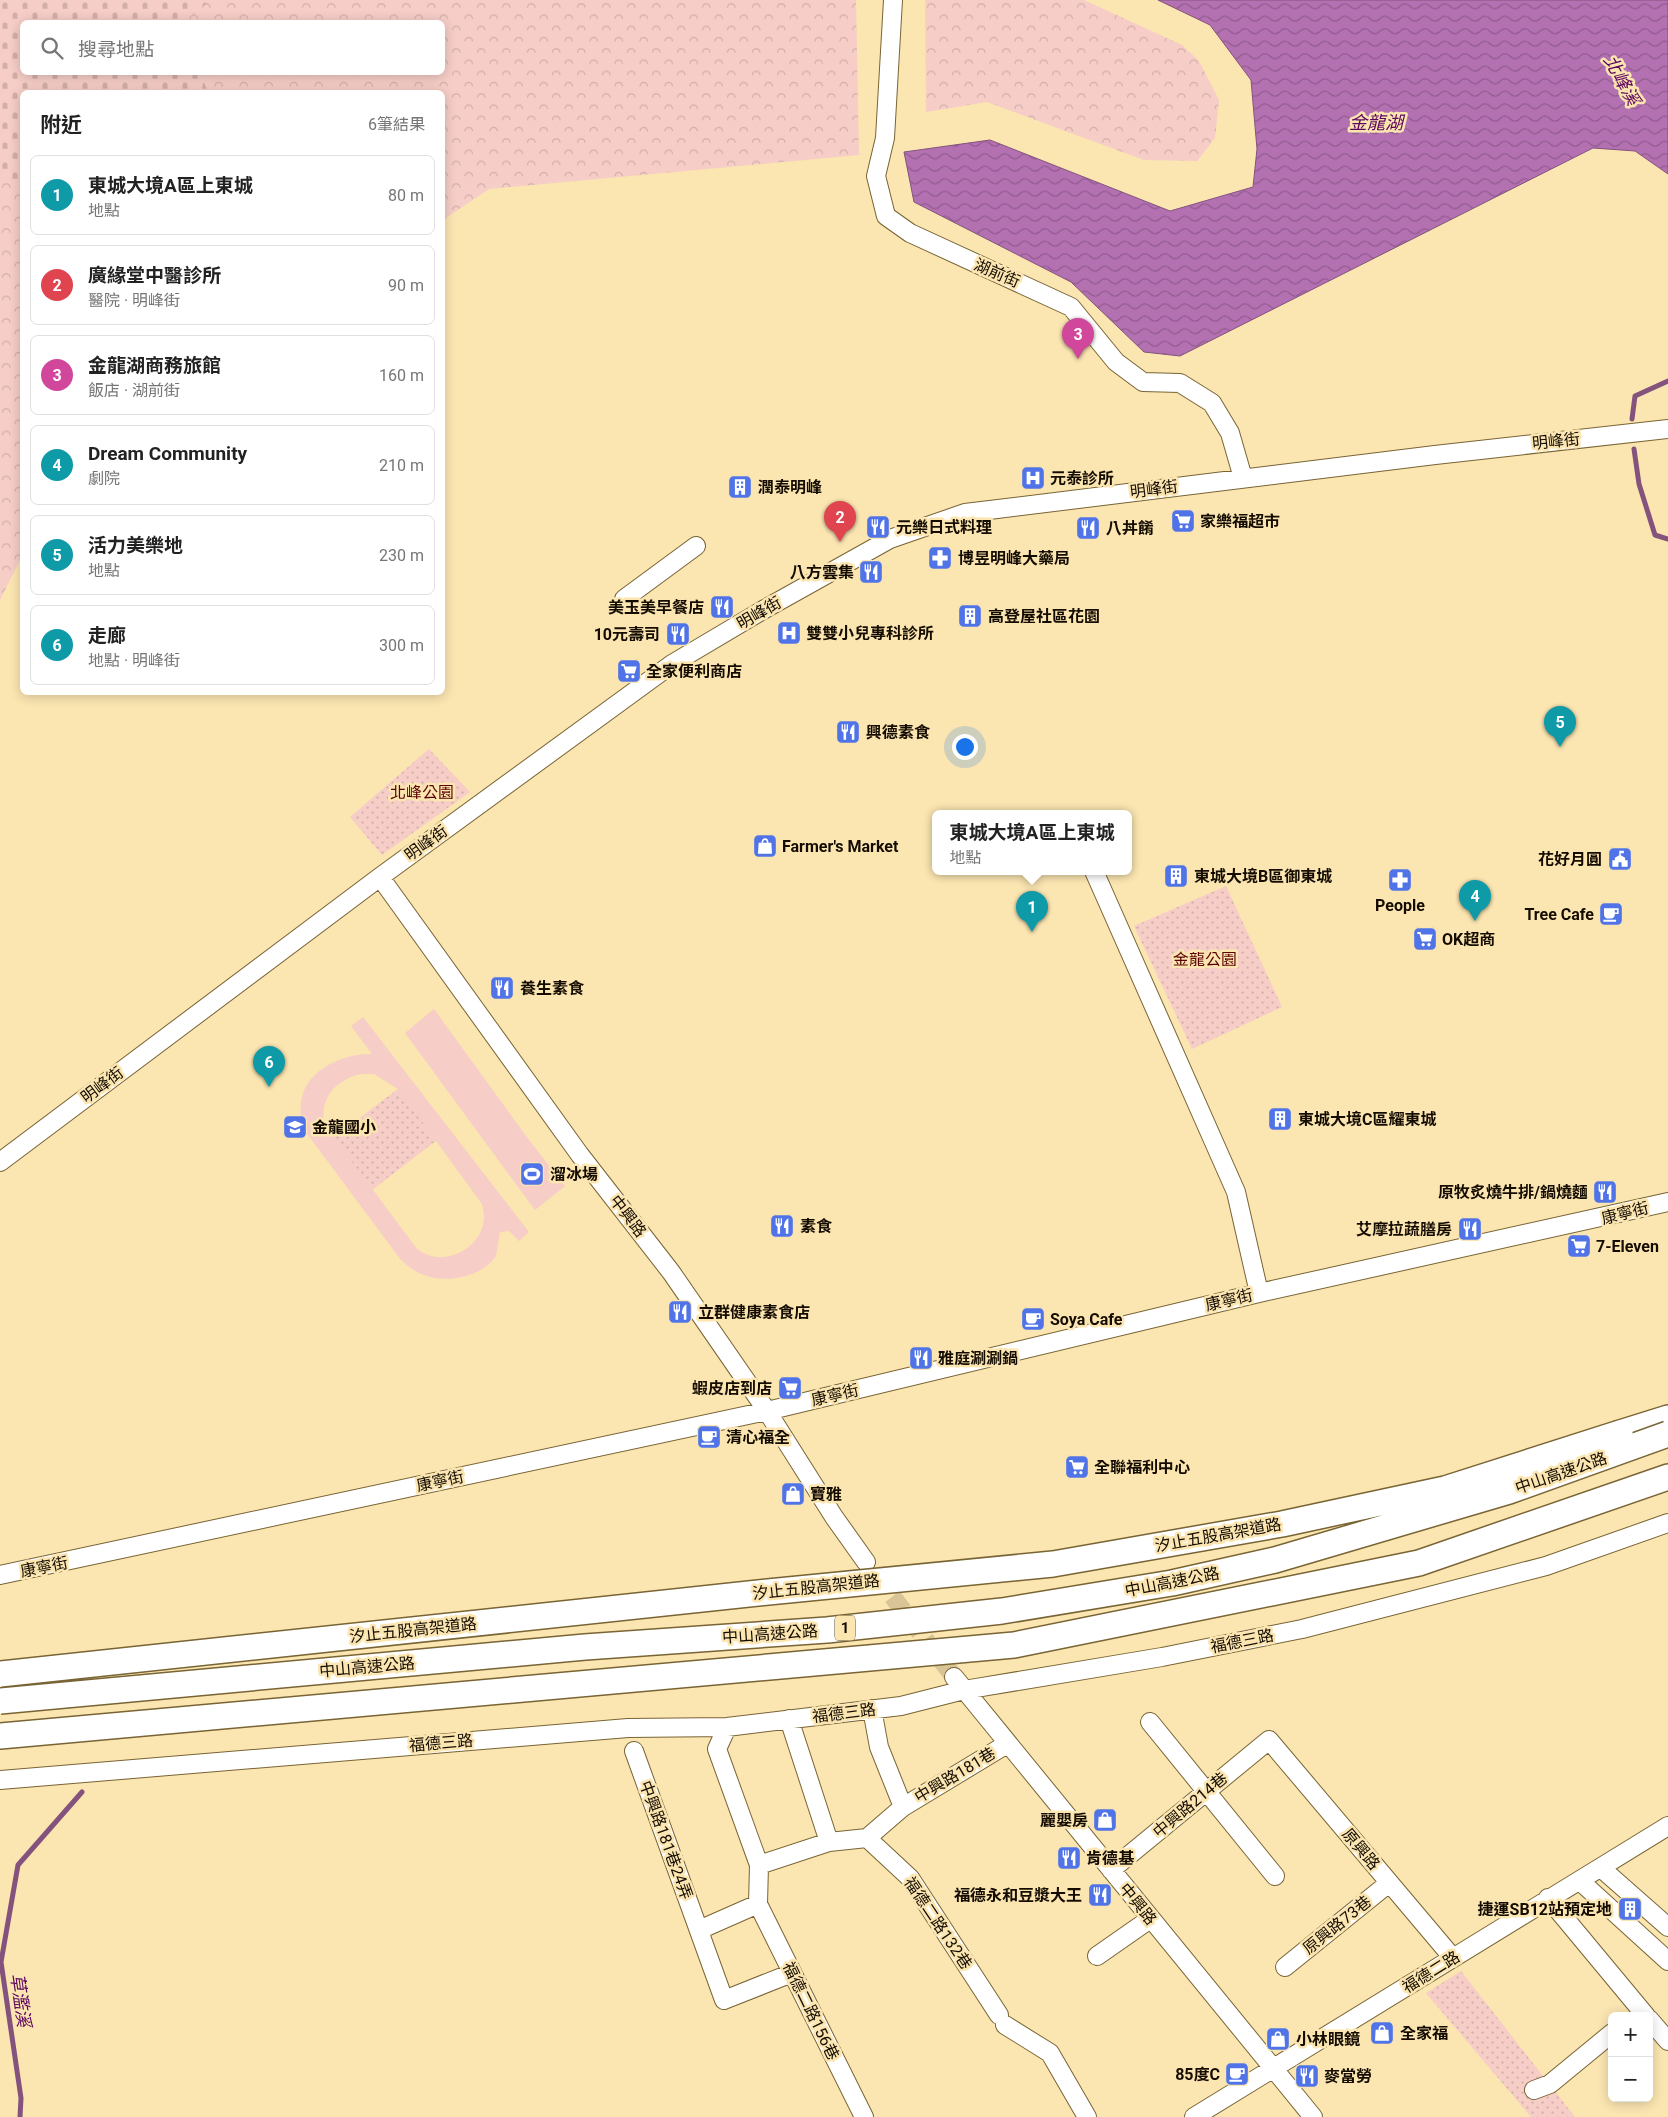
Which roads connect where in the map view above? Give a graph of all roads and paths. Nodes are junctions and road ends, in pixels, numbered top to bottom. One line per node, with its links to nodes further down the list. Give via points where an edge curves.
1 (893, 0): 3 (street, 湖前街, via 885,138 876,176 886,216 910,233 1071,307 1116,362 1143,382 1180,383 1212,403 1230,433)
2 (1668, 429): 3 (street, 明峰街)
3 (1243, 478): 7 (street, 明峰街, via 966,513 890,539 672,664)
4 (696, 546): 5 (street)
5 (624, 599)
6 (1096, 875): 10 (street, via 1236,1192)
7 (380, 877): 8 (street, 明峰街); 11 (street, 中興路, via 580,1155 671,1272)
8 (0, 1162)
9 (1668, 1202): 10 (street, 康寧街)
10 (1260, 1293): 11 (street, 康寧街)
11 (768, 1411): 16 (street, 中興路); 17 (street, 康寧街)
12 (1668, 1418): 18 (highway, 汐止五股高架道路, bridge, via 1446,1490 1282,1524 1053,1564)
13 (1668, 1434): 20 (highway, 中山高速公路 / 1, bridge, via 1509,1491 1275,1560 1172,1583 1002,1612)
14 (1668, 1477): 25 (highway, 中山高速公路 / 1, via 1419,1563 1014,1645)
15 (1668, 1523): 19 (street, 福德三路, via 1546,1566 1344,1620 1162,1657)
16 (866, 1562)
17 (0, 1575)
18 (0, 1674)
19 (959, 1684): 21 (street, 福德三路, via 901,1706); 27 (street, 中興路)
20 (0, 1702)
21 (872, 1709): 22 (street, 福德三路); 31 (street, via 879,1747)
22 (789, 1719): 24 (street, 福德三路); 34 (street)
23 (1150, 1722): 30 (street)
24 (727, 1727): 29 (street, 福德三路, via 628,1728); 35 (street, via 716,1749)
25 (0, 1736)
26 (1268, 1740): 30 (street, 中興路214巷); 40 (street, 原興路)
27 (1007, 1744): 31 (street, 中興路181巷); 37 (street, 中興路)
28 (634, 1750): 45 (street, 中興路181巷24弄)
29 (0, 1780)
30 (1207, 1790): 37 (street, 中興路214巷); 38 (street)
31 (902, 1807): 33 (street, 中興路181巷)
32 (1668, 1826): 36 (street, 福德二路)
33 (867, 1838): 34 (street); 58 (street, 福德二路132巷, via 910,1878 1002,2020 1050,2053)
34 (829, 1842): 35 (street)
35 (759, 1864): 42 (street)
36 (1601, 1868): 39 (street, 福德二路); 44 (street)
37 (1111, 1870): 43 (street, 中興路)
38 (1275, 1876)
39 (1580, 1881): 41 (street, 福德二路); 48 (street)
40 (1389, 1883): 47 (street, 原興路); 49 (street, 原興路73巷)
41 (1548, 1898): 47 (street, 福德二路); 51 (street)
42 (758, 1904): 45 (street); 50 (street, 福德二路156巷)
43 (1150, 1919): 46 (street); 55 (street, 中興路)
44 (1668, 1927)
45 (699, 1930): 50 (street, 中興路181巷24弄, via 724,2000)
46 (1097, 1956)
47 (1453, 1958): 55 (street, 福德二路)
48 (1668, 1961)
49 (1285, 1967)
50 (792, 1973): 57 (street, 福德二路156巷)
51 (1640, 2012)
52 (1653, 2026): 54 (street)
53 (1608, 2036): 56 (street, via 1550,2084)
54 (1668, 2041)
55 (1273, 2070): 59 (street, 福德二路); 60 (street, 中興路)
56 (1534, 2090)
57 (864, 2117)
58 (1087, 2117)
59 (1194, 2117)
60 (1312, 2117)

